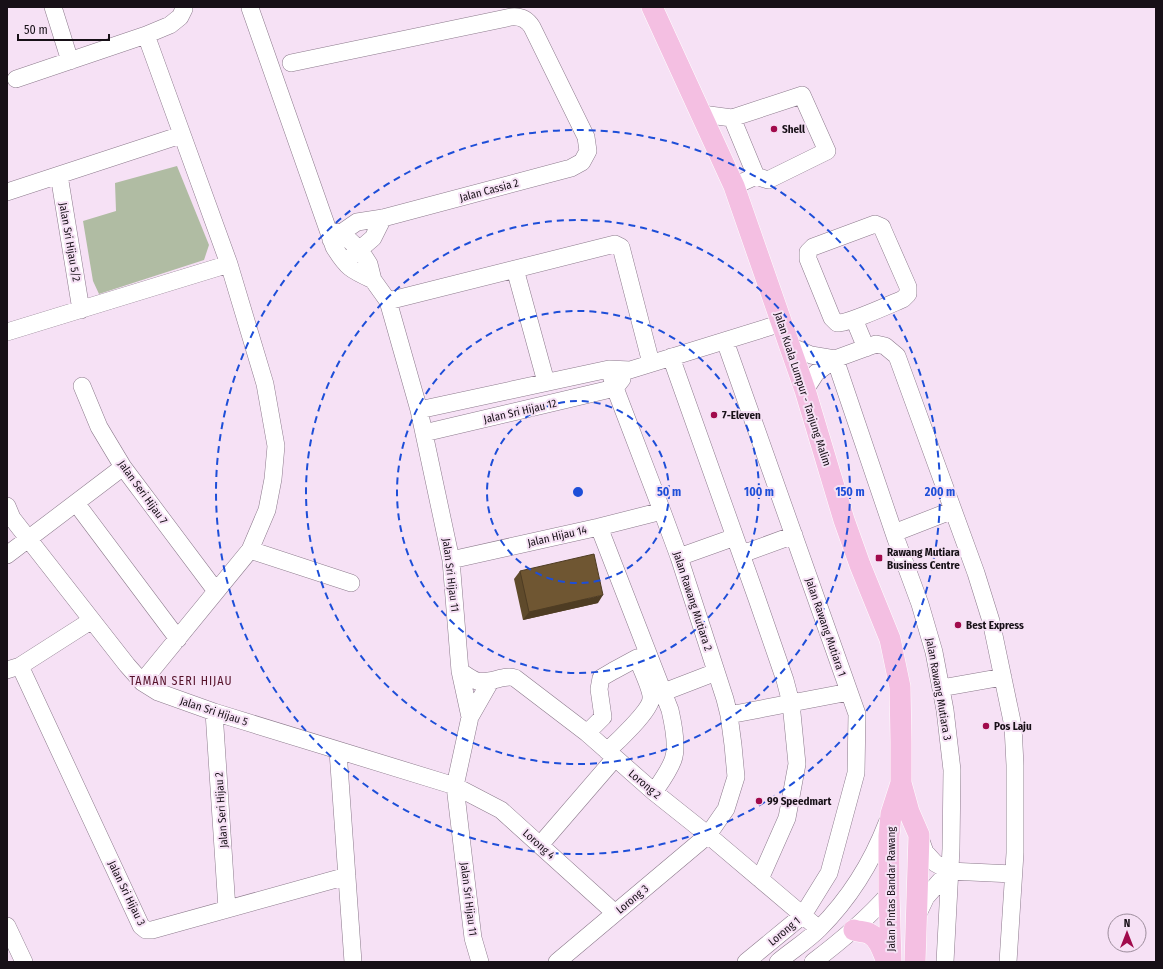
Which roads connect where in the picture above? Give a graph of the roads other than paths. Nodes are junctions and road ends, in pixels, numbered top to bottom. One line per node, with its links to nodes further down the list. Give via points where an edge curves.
1 (53, 7): 6 (street)
2 (183, 7): 5 (street, via 180,17 170,25)
3 (652, 7): 9 (main road, Jalan Kuala Lumpur - Tanjung Malim)
4 (250, 8): 17 (street)
5 (146, 35): 6 (street); 11 (street)
6 (70, 61): 8 (street)
7 (291, 63): 16 (street, Jalan Cassia 2, via 511,17 521,18 532,27 586,137 588,151 582,162 571,168)
8 (16, 79)
9 (702, 114): 10 (street); 14 (main road, Jalan Kuala Lumpur - Tanjung Malim)
10 (732, 118): 13 (street); 13 (street, via 802,94 826,151 768,180)
11 (181, 135): 12 (street); 20 (street)
12 (58, 175): 15 (street); 24 (street, Jalan Sri Hijau 5/2)
13 (756, 176): 14 (street)
14 (734, 186): 26 (main road, Jalan Kuala Lumpur - Tanjung Malim)
15 (7, 192)
16 (382, 218): 17 (street, Jalan Cassia 2, via 357,222); 18 (street, via 374,238)
17 (333, 234): 18 (street, via 347,238); 19 (street, via 334,247)
18 (360, 250): 19 (street); 22 (street, via 369,264)
19 (343, 262): 22 (street)
20 (229, 264): 24 (street); 52 (street, via 265,384 276,446 273,479 266,510)
21 (515, 269): 23 (street); 33 (street, via 615,244 621,247); 36 (street)
22 (373, 280): 23 (street, Jalan Sri Hijau 11)
23 (388, 301): 40 (street, Jalan Sri Hijau 11)
24 (81, 310): 27 (street)
25 (854, 319): 25 (street, via 840,323 832,318 808,259 808,252 813,247 878,225 882,227 905,280 908,294 903,299); 30 (street)
26 (782, 323): 28 (street); 29 (main road, Jalan Kuala Lumpur - Tanjung Malim)
27 (7, 332)
28 (725, 341): 31 (street); 49 (street, Jalan Rawang Mutiara 1)
29 (790, 346): 32 (street, via 811,355); 39 (main road, Jalan Kuala Lumpur - Tanjung Malim)
30 (866, 348): 32 (street); 45 (street, via 876,344 885,346 897,356)
31 (671, 357): 33 (street); 50 (street)
32 (835, 359): 39 (street, via 816,373); 48 (street, Jalan Rawang Mutiara 3)
33 (650, 363): 35 (street)
34 (610, 369): 35 (street, Jalan Sri Hijau 12); 36 (street, Jalan Sri Hijau 12); 38 (street, Jalan Rawang Mutiara 2)
35 (630, 370): 38 (street)
36 (546, 382): 40 (street, Jalan Sri Hijau 12)
37 (82, 386): 42 (street, Jalan Seri Hijau 7, via 99,427)
38 (615, 388): 41 (street, Jalan Sri Hijau 12); 46 (street, Jalan Rawang Mutiara 2)
39 (805, 390): 79 (main road, Jalan Kuala Lumpur - Tanjung Malim, via 857,559 890,639 900,687)
40 (419, 410): 41 (street, Jalan Sri Hijau 11)
41 (424, 433): 56 (street, Jalan Sri Hijau 11)
42 (123, 467): 43 (street); 58 (street, Jalan Seri Hijau 7)
43 (76, 503): 51 (street); 60 (street)
44 (7, 506): 51 (street, Jalan Sri Hijau 5, via 12,518)
45 (953, 510): 48 (street); 64 (street, via 991,621)
46 (662, 511): 47 (street, Jalan Hijau 14); 55 (street, Jalan Rawang Mutiara 2)
47 (599, 527): 56 (street, Jalan Hijau 14); 68 (street)
48 (894, 532): 67 (street, Jalan Rawang Mutiara 3, via 920,604)
49 (794, 535): 53 (street); 69 (street, Jalan Rawang Mutiara 1)
50 (735, 536): 53 (street); 55 (street)
51 (29, 539): 54 (street); 59 (street, Jalan Sri Hijau 5)
52 (250, 550): 57 (street); 58 (street)
53 (742, 554): 70 (street, via 785,680)
54 (7, 555)
55 (679, 557): 63 (street, Jalan Rawang Mutiara 2)
56 (451, 560): 62 (street, Jalan Sri Hijau 11)
57 (351, 583)
58 (216, 591): 60 (street)
59 (92, 620): 61 (street); 65 (street, Jalan Sri Hijau 5)
60 (178, 638): 65 (street)
61 (14, 668): 91 (street, Jalan Sri Hijau 3, via 143,928 152,930)
62 (460, 671): 66 (street, Lorong 2, via 478,681); 73 (street, Jalan Sri Hijau 11)
63 (716, 672): 68 (street); 72 (street, Jalan Rawang Mutiara 2)
64 (1003, 677): 67 (street); 87 (street, via 1013,726 1015,765)
65 (142, 682): 71 (street, Jalan Sri Hijau 5, via 158,692)
66 (490, 682): 73 (street, Jalan Sri Hijau 11); 76 (street, Lorong 2, via 513,677)
67 (941, 688): 86 (street, Jalan Rawang Mutiara 3, via 952,770)
68 (664, 692): 81 (street, via 675,737 674,758)
69 (849, 692): 70 (street); 93 (street, Jalan Rawang Mutiara 1, via 857,714 856,773 829,873)
70 (790, 703): 72 (street); 89 (street, via 797,764 787,818)
71 (214, 712): 77 (street, Jalan Sri Hijau 5); 91 (street, Jalan Seri Hijau 2)
72 (729, 715): 83 (street, Jalan Rawang Mutiara 2, via 736,777 726,809)
73 (470, 717): 80 (street, Jalan Sri Hijau 11)
74 (603, 717): 75 (street); 75 (street, via 599,689 601,678 638,658 651,699 647,709); 76 (street)
75 (626, 732): 78 (street)
76 (587, 733): 78 (street, Lorong 2)
77 (338, 751): 80 (street, Jalan Sri Hijau 5); 88 (street)
78 (611, 754): 81 (street, Lorong 2); 85 (street)
79 (901, 783): 82 (main road, Jalan Pintas Bandar Rawang)
80 (455, 786): 85 (street, Lorong 4, via 501,810); 101 (street, Jalan Sri Hijau 11, via 473,938)
81 (654, 792): 83 (street, Lorong 2)
82 (900, 813): 84 (main road, Jalan Pintas Bandar Rawang); 90 (main road, via 900,864 897,879); 96 (street, via 883,834 851,892)
83 (708, 835): 89 (street, Lorong 2); 92 (street, Lorong 3)
84 (919, 835): 86 (street, via 925,852 935,863); 94 (main road, Jalan Pintas Bandar Rawang)
85 (540, 845): 92 (street, Lorong 4)
86 (949, 871): 87 (street); 94 (street, via 926,897); 108 (street, Jalan Rawang Mutiara 3)
87 (1013, 874): 109 (street)
88 (347, 876): 91 (street, Jalan Sri Hijau 3); 100 (street)
89 (760, 879): 93 (street, Lorong 2)
90 (889, 894): 97 (street); 106 (main road, Jalan Pintas Bandar Rawang)
91 (227, 909)
92 (615, 913): 102 (street, Lorong 3)
93 (803, 915): 96 (street, Lorong 2); 103 (street, Lorong 1)
94 (917, 917): 107 (main road, Jalan Pintas Bandar Rawang)
95 (7, 926): 99 (street)
96 (819, 929): 97 (street); 98 (street, via 820,946); 104 (street)
97 (854, 930): 98 (street); 105 (main road, via 874,936)
98 (815, 961)
99 (24, 962)
100 (353, 962)
101 (480, 962)
102 (557, 962)
103 (746, 962)
104 (778, 962)
105 (887, 962)
106 (892, 962)
107 (915, 962)
108 (945, 962)
109 (1008, 962)

